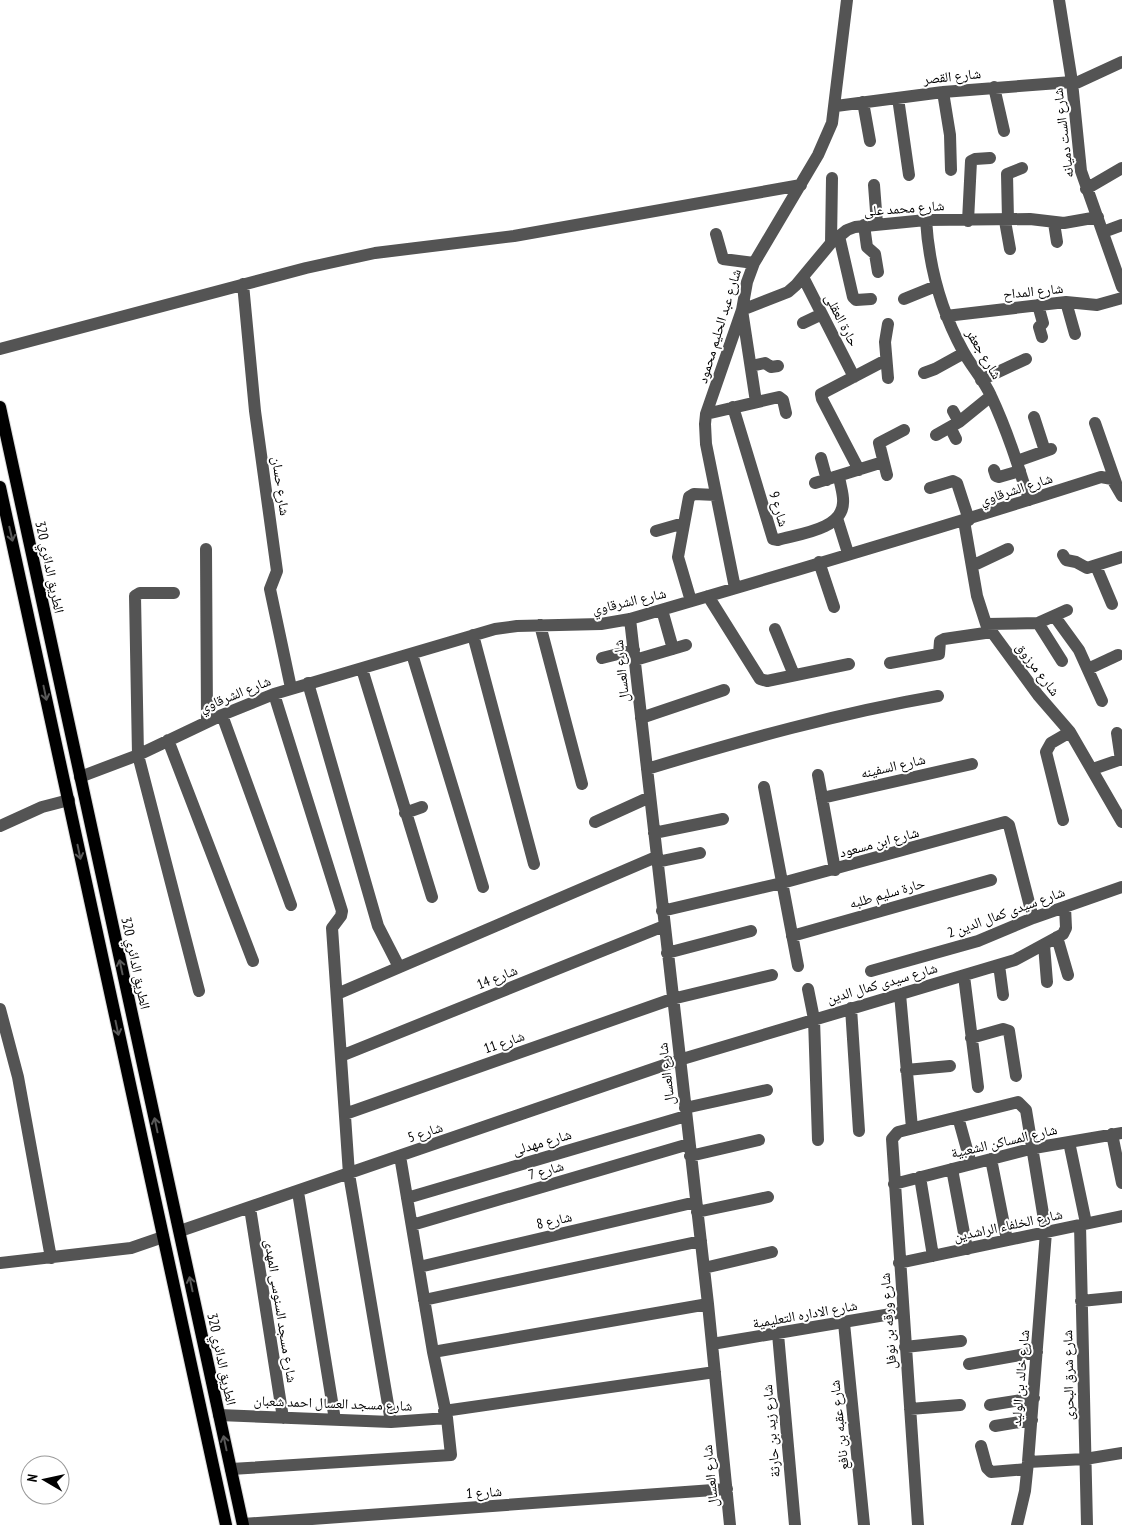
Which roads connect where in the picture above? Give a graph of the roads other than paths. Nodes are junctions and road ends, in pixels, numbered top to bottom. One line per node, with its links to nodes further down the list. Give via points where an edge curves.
1 (847, 0): 9 (street, شارع عبد الحليم محمود)
2 (1060, 0): 4 (street, شارع الست دميانه)
3 (1122, 62): 4 (street, شارع القصر)
4 (1072, 83): 5 (street, شارع القصر); 20 (street, شارع الست دميانه, via 1078,152)
5 (994, 87): 6 (street, شارع القصر); 10 (street)
6 (942, 92): 7 (street, شارع القصر); 15 (street, via 950,135)
7 (898, 98): 8 (street, شارع القصر); 16 (street)
8 (863, 102): 9 (street, شارع القصر); 11 (street)
9 (836, 106): 19 (street, شارع عبد الحليم محمود, via 826,139)
10 (1004, 131)
11 (870, 141)
12 (990, 158): 24 (street, via 971,161)
13 (1022, 168): 23 (street, via 1007,174)
14 (1122, 168): 20 (street)
15 (951, 170)
16 (909, 175)
17 (832, 178): 30 (street)
18 (874, 184): 26 (street)
19 (801, 185): 33 (street, شارع عبد الحليم محمود); 37 (street, via 514,236 375,253)
20 (1086, 189): 21 (street, شارع الست دميانه)
21 (1098, 217): 25 (street, شارع محمد على); 28 (street, شارع الست دميانه)
22 (926, 220): 24 (street, شارع محمد على); 26 (street, شارع محمد على); 38 (street, شارع جعفر)
23 (1007, 220): 24 (street, شارع محمد على); 25 (street, شارع محمد على); 32 (street)
24 (968, 221)
25 (1054, 223): 31 (street)
26 (871, 224): 30 (street, شارع محمد على); 35 (street, via 868,247 875,254)
27 (1122, 225): 28 (street)
28 (1103, 232): 34 (street, شارع الست دميانه)
29 (716, 234): 33 (street, via 723,258)
30 (835, 239): 36 (street, شارع محمد على); 41 (street, via 853,297 856,300)
31 (1057, 242)
32 (1010, 249)
33 (754, 263): 45 (street, شارع عبد الحليم محمود)
34 (1119, 270): 39 (street, شارع الست دميانه)
35 (878, 272)
36 (803, 277): 45 (street, شارع محمد على, via 788,292); 46 (street, حارة العقلى)
37 (243, 284): 52 (street); 127 (street, شارع حسان, via 255,411 277,571 270,589)
38 (936, 286): 42 (street); 47 (street, شارع جعفر)
39 (1122, 287)
40 (1122, 298): 43 (street, شارع المداح, via 1097,306)
41 (871, 299)
42 (904, 299)
43 (1066, 302): 44 (street, شارع المداح); 50 (street)
44 (1038, 305): 47 (street, شارع المداح); 51 (street, via 1043,323 1039,327)
45 (742, 310): 56 (street); 67 (street, شارع عبد الحليم محمود)
46 (822, 314): 48 (street); 59 (street, حارة العقلى)
47 (946, 316): 53 (street, شارع جعفر)
48 (803, 323)
49 (888, 324): 55 (street)
50 (1075, 334)
51 (1042, 337)
52 (0, 349)
53 (964, 353): 58 (street); 61 (street, شارع جعفر)
54 (1026, 359): 61 (street)
55 (886, 360): 59 (street); 60 (street)
56 (751, 366): 57 (street); 63 (street)
57 (778, 366)
58 (924, 373)
59 (854, 377): 75 (street, via 823,392 820,397)
60 (888, 378)
61 (981, 380): 62 (street, شارع جعفر)
62 (991, 396): 71 (street); 74 (street, شارع جعفر)
63 (756, 402): 65 (street); 66 (street, via 779,397)
64 (0, 407): 105 (main road, الطريق الدائري 320)
65 (733, 407): 67 (street); 85 (street, شارع 9, via 773,539 827,525)
66 (786, 413)
67 (706, 414): 82 (street, شارع عبد الحليم محمود, via 706,444)
68 (1034, 417): 74 (street, via 1048,450)
69 (1095, 422): 79 (street)
70 (904, 430): 73 (street, via 879,443)
71 (936, 435)
72 (821, 458): 78 (street)
73 (883, 462): 75 (street); 77 (street)
74 (1019, 466): 76 (street, via 999,477); 84 (street, شارع جعفر)
75 (858, 470): 78 (street)
76 (994, 470)
77 (887, 475)
78 (827, 480): 85 (street, via 843,504)
79 (1116, 483): 83 (street); 84 (street, شارع الشرقاوي, via 1101,477)
80 (0, 486): 106 (main road, one-way to 106)
81 (930, 488): 86 (street, شارع مرزوق, via 953,481 957,483)
82 (716, 495): 87 (street, via 690,495); 97 (street, شارع عبد الحليم محمود)
83 (1122, 496)
84 (1029, 500): 86 (street, شارع الشرقاوي)
85 (837, 518): 91 (street)
86 (967, 520): 91 (street, شارع الشرقاوي); 95 (street, شارع مرزوق)
87 (684, 523): 88 (street); 100 (street, via 678,557)
88 (656, 531)
89 (206, 549): 134 (street)
90 (1008, 549): 95 (street)
91 (848, 553): 94 (street, شارع الشرقاوي)
92 (1063, 556): 96 (street, via 1087,568)
93 (1122, 557): 96 (street)
94 (819, 562): 97 (street, شارع الشرقاوي); 102 (street)
95 (972, 566): 111 (street, شارع مرزوق, via 980,611)
96 (1096, 566): 101 (street)
97 (735, 588): 99 (street, شارع الشرقاوي)
98 (174, 593): 138 (street, via 140,593 135,596)
99 (708, 596): 100 (street, شارع الشرقاوي); 125 (street, via 760,679 766,681)
100 (691, 601): 103 (street, شارع الشرقاوي)
101 (1112, 604)
102 (834, 607)
103 (662, 610): 108 (street, شارع الشرقاوي); 115 (street)
104 (1067, 610): 107 (street)
105 (44, 612): 106 (main road); 144 (main road, الطريق الدائري 320)
106 (29, 615): 149 (main road, one-way to 149)
107 (1055, 617): 109 (street); 124 (street)
108 (630, 619): 110 (street, شارع الشرقاوي, via 601,624); 117 (street, شارع العسال)
109 (1038, 623): 111 (street); 120 (street)
110 (540, 625): 113 (street, شارع الشرقاوي, via 495,629); 145 (street)
111 (989, 628): 121 (street, via 940,641 940,654); 135 (street, شارع مرزوق, via 1038,695)
112 (775, 629): 125 (street)
113 (473, 635): 116 (street, شارع الشرقاوي); 160 (street)
114 (686, 645): 115 (street)
115 (673, 649): 117 (street)
116 (412, 654): 123 (street, شارع الشرقاوي); 164 (street)
117 (634, 655): 119 (street); 133 (street, شارع العسال)
118 (1118, 655): 124 (street)
119 (602, 658)
120 (1062, 661)
121 (890, 662)
122 (849, 664): 125 (street)
123 (362, 669): 126 (street, شارع الشرقاوي); 151 (street)
124 (1088, 669): 131 (street)
125 (794, 675)
126 (308, 683): 127 (street, شارع الشرقاوي); 180 (street, via 378,926)
127 (291, 688): 129 (street, شارع الشرقاوي)
128 (724, 690): 133 (street)
129 (274, 694): 132 (street, شارع الشرقاوي); 188 (street, via 342,912 340,919 332,925)
130 (938, 696): 141 (street, via 874,707 789,728)
131 (1102, 701)
132 (222, 715): 134 (street, شارع الشرقاوي); 167 (street)
133 (641, 718): 141 (street, شارع العسال)
134 (207, 722): 137 (street, شارع الشرقاوي)
135 (1070, 732): 142 (street, شارع مرزوق); 154 (street, via 1051,743 1046,752)
136 (1117, 733): 139 (street)
137 (168, 740): 138 (street, شارع الشرقاوي); 177 (street)
138 (138, 755): 144 (street, شارع الشرقاوي); 187 (street)
139 (1121, 759): 142 (street)
140 (972, 764): 148 (street, شارع السفينه)
141 (647, 769): 147 (street, شارع العسال)
142 (1092, 769): 152 (street, شارع مرزوق)
143 (818, 775): 148 (street)
144 (80, 776): 230 (main road, الطريق الدائري 320, one-way to 144)
145 (582, 784)
146 (764, 787): 163 (street)
147 (650, 797): 155 (street); 157 (street, شارع العسال)
148 (822, 798): 161 (street)
149 (68, 800): 156 (street, via 42,807); 232 (main road, one-way to 232)
150 (422, 808): 151 (street)
151 (405, 813): 166 (street)
152 (1121, 817)
153 (723, 819): 157 (street)
154 (1063, 820)
155 (595, 822)
156 (0, 826)
157 (654, 833): 159 (street, شارع العسال)
158 (700, 852): 159 (street)
159 (657, 860): 169 (street, شارع العسال); 180 (street)
160 (534, 864)
161 (835, 870): 163 (street, شارع ابن مسعود); 170 (street, شارع ابن مسعود, via 1005,822)
162 (991, 880): 173 (street, حارة سليم طلبه)
163 (782, 883): 169 (street, شارع ابن مسعود); 173 (street)
164 (483, 887)
165 (1122, 887): 168 (street, شارع سيدى كمال الدين 2)
166 (432, 896)
167 (291, 905)
168 (1065, 907): 170 (street, شارع سيدى كمال الدين 2); 174 (street, via 1066,928)
169 (662, 911): 171 (street, شارع العسال)
170 (1033, 918): 181 (street, شارع سيدى كمال الدين 2, via 978,941)
171 (664, 926): 176 (street, شارع العسال); 196 (street, شارع 14)
172 (751, 931): 176 (street)
173 (792, 936): 179 (street)
174 (1058, 937): 175 (street, شارع سيدى كمال الدين); 183 (street)
175 (1044, 945): 178 (street, شارع سيدى كمال الدين); 185 (street)
176 (667, 953): 191 (street, شارع العسال)
177 (253, 961)
178 (999, 965): 184 (street, شارع سيدى كمال الدين); 190 (street)
179 (798, 966)
180 (399, 967): 188 (street)
181 (871, 971)
182 (772, 975): 191 (street, شارع 11)
183 (1068, 975)
184 (964, 976): 189 (street, شارع سيدى كمال الدين); 195 (street)
185 (1047, 982)
186 (808, 988): 194 (street)
187 (199, 991)
188 (337, 994): 196 (street)
189 (900, 994): 192 (street, شارع سيدى كمال الدين); 199 (street)
190 (1003, 995)
191 (672, 999): 197 (street, شارع العسال); 204 (street, شارع 11)
192 (851, 1008): 194 (street, شارع سيدى كمال الدين); 207 (street)
193 (0, 1009): 238 (street, via 18,1077)
194 (814, 1019): 197 (street, شارع سيدى كمال الدين); 210 (street)
195 (971, 1038): 200 (street, via 1003,1029 1009,1031); 201 (street)
196 (341, 1056): 204 (street)
197 (679, 1060): 203 (street, شارع العسال); 214 (street, شارع 5)
198 (950, 1066): 199 (street)
199 (906, 1070): 206 (street)
200 (1016, 1076)
201 (978, 1087)
202 (767, 1090): 203 (street, شارع مهدلى)
203 (685, 1112): 213 (street, شارع العسال); 224 (street, شارع مهدلى)
204 (345, 1114): 218 (street)
205 (958, 1117): 206 (street); 212 (street, شارع خالد بن الوليد, via 1018,1102 1026,1110); 216 (street)
206 (912, 1128): 221 (street, شارع ورقه بن نوفل, via 898,1132 892,1139)
207 (859, 1131)
208 (1117, 1134): 211 (street, شارع المساكن الشعبية); 220 (street)
209 (759, 1140): 213 (street, شارع 7)
210 (818, 1140)
211 (1069, 1142): 212 (street, شارع المساكن الشعبية); 228 (street, شارع شرق البحرى)
212 (1034, 1148): 215 (street, شارع المساكن الشعبية); 231 (street, شارع خالد بن الوليد)
213 (690, 1150): 225 (street, شارع العسال); 229 (street, شارع 7)
214 (400, 1156): 218 (street, شارع 5); 224 (street)
215 (991, 1159): 216 (street, شارع المساكن الشعبية); 233 (street)
216 (970, 1164): 217 (street, شارع المساكن الشعبية)
217 (952, 1169): 219 (street, شارع المساكن الشعبية); 235 (street)
218 (348, 1174): 222 (street, شارع 5); 266 (street)
219 (920, 1177): 221 (street, شارع المساكن الشعبية); 237 (street)
220 (1122, 1183)
221 (894, 1184): 240 (street, شارع ورقه بن نوفل)
222 (298, 1192): 226 (street, شارع 5); 264 (street)
223 (768, 1197): 225 (street, شارع 8)
224 (407, 1198): 229 (street)
225 (697, 1207): 234 (street, شارع العسال); 241 (street, شارع 8)
226 (250, 1208): 230 (street, شارع 5); 263 (street, شارع مسجد السنوسى المهدى)
227 (1122, 1216): 228 (street, شارع الخلفاء الراشدين)
228 (1083, 1224): 231 (street, شارع الخلفاء الراشدين); 245 (street, شارع شرق البحرى)
229 (412, 1225): 241 (street)
230 (180, 1232): 261 (main road, الطريق الدائري 320, one-way to 230)
231 (1046, 1232): 233 (street, شارع الخلفاء الراشدين); 254 (street, شارع خالد بن الوليد)
232 (163, 1237): 238 (street, via 131,1248); 274 (main road)
233 (1007, 1240): 235 (street, شارع الخلفاء الراشدين)
234 (701, 1241): 242 (street, شارع العسال); 244 (street)
235 (968, 1249): 237 (street, شارع الخلفاء الراشدين)
236 (772, 1252): 242 (street)
237 (934, 1256): 240 (street, شارع الخلفاء الراشدين)
238 (52, 1258): 239 (street)
239 (0, 1263)
240 (900, 1263): 247 (street, شارع ورقه بن نوفل)
241 (419, 1267): 244 (street)
242 (704, 1268): 246 (street, شارع العسال)
243 (1122, 1297): 245 (street)
244 (424, 1300): 253 (street)
245 (1082, 1301): 270 (street, شارع شرق البحرى)
246 (708, 1304): 251 (street, شارع العسال); 253 (street)
247 (903, 1312): 248 (street, شارع الاداره التعليمية); 252 (street, شارع ورقه بن نوفل)
248 (844, 1323): 249 (street, شارع الاداره التعليمية); 278 (street, شارع عقبه بن نافع)
249 (778, 1334): 251 (street, شارع الاداره التعليمية); 277 (street, شارع زيد بن حارثة)
250 (962, 1341): 252 (street)
251 (712, 1344): 256 (street, شارع العسال)
252 (905, 1347): 260 (street, شارع ورقه بن نوفل)
253 (433, 1352): 262 (street)
254 (1037, 1352): 255 (street); 257 (street, شارع خالد بن الوليد)
255 (969, 1364)
256 (715, 1372): 262 (street, شارع مسجد العسال احمد شعبان); 273 (street, شارع العسال)
257 (1034, 1398): 259 (street); 265 (street, شارع خالد بن الوليد)
258 (960, 1405): 260 (street)
259 (990, 1405)
260 (910, 1409): 279 (street, شارع ورقه بن نوفل)
261 (219, 1415): 263 (street, شارع مسجد العسال احمد شعبان); 272 (main road, الطريق الدائري 320, one-way to 261)
262 (446, 1415): 266 (street, شارع مسجد العسال احمد شعبان); 272 (street, via 452,1452 449,1457)
263 (283, 1418): 264 (street, شارع مسجد العسال احمد شعبان)
264 (335, 1420): 266 (street, شارع مسجد العسال احمد شعبان)
265 (1032, 1420): 267 (street); 271 (street, شارع خالد بن الوليد)
266 (392, 1422)
267 (995, 1426)
268 (981, 1446): 271 (street, via 991,1472)
269 (1122, 1453): 270 (street)
270 (1085, 1459): 271 (street); 281 (street, شارع شرق البحرى)
271 (1028, 1466): 280 (street, شارع خالد بن الوليد)
272 (231, 1468): 275 (main road, الطريق الدائري 320)
273 (727, 1489): 275 (street, شارع 1); 276 (street, شارع العسال)
274 (226, 1525)
275 (243, 1525)
276 (730, 1525)
277 (795, 1525)
278 (864, 1525)
279 (918, 1525)
280 (1017, 1525)
281 (1087, 1525)

